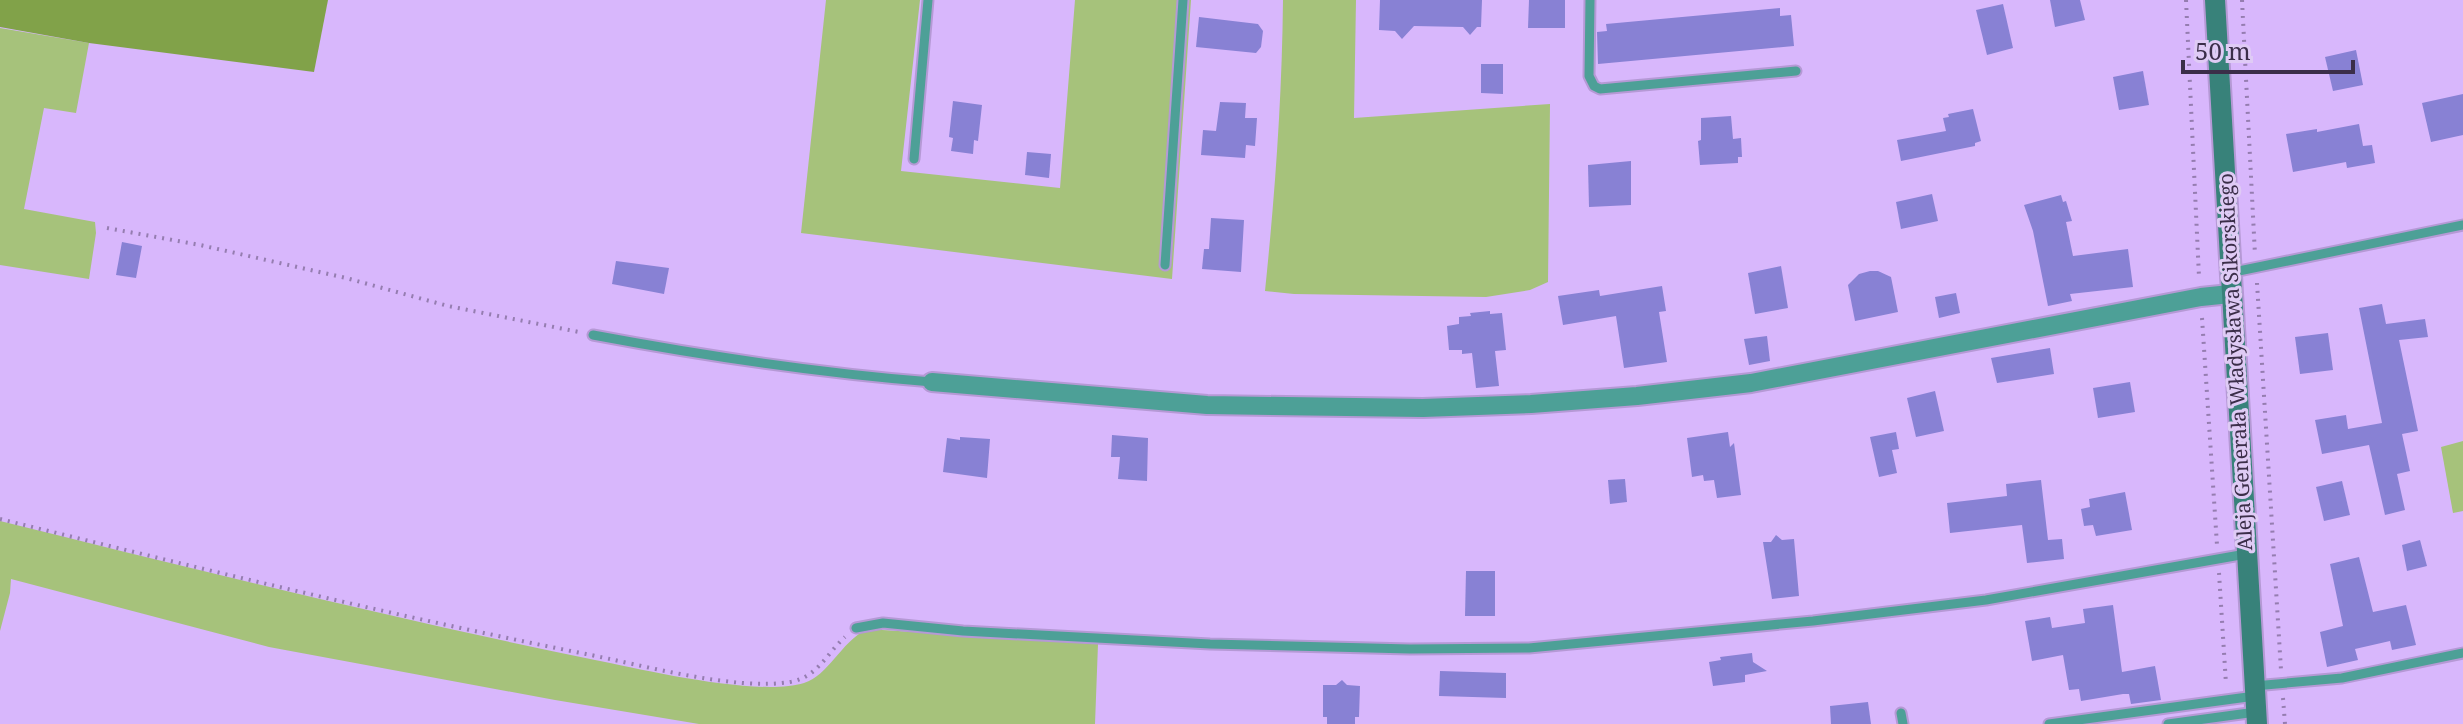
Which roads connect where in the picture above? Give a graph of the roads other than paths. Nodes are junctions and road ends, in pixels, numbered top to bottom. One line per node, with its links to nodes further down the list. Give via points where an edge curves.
1 (928, 0): 6 (lane)
2 (1183, 0): 8 (lane)
3 (1590, 0): 5 (lane, via 1589,76 1600,89)
4 (2215, 0): 9 (main road, Aleja Generała Władysława Sikorskiego)
5 (1796, 71)
6 (914, 159)
7 (2463, 225): 9 (lane)
8 (1165, 265)
9 (2229, 273): 10 (main road, Aleja Generała Władysława Sikorskiego)
10 (2230, 294): 12 (street, via 1751,383 1547,403 1423,408 1207,405); 13 (main road, Aleja Generała Władysława Sikorskiego)
11 (593, 335): 12 (lane)
12 (932, 382)
13 (2246, 554): 14 (lane, via 1986,600 1529,648 1210,644 883,623); 16 (main road, Aleja Generała Władysława Sikorskiego)
14 (856, 628)
15 (2463, 653): 16 (lane, via 2282,685)
16 (2255, 704): 17 (lane, via 2227,700); 18 (lane)
17 (2049, 724)
18 (2168, 724)

